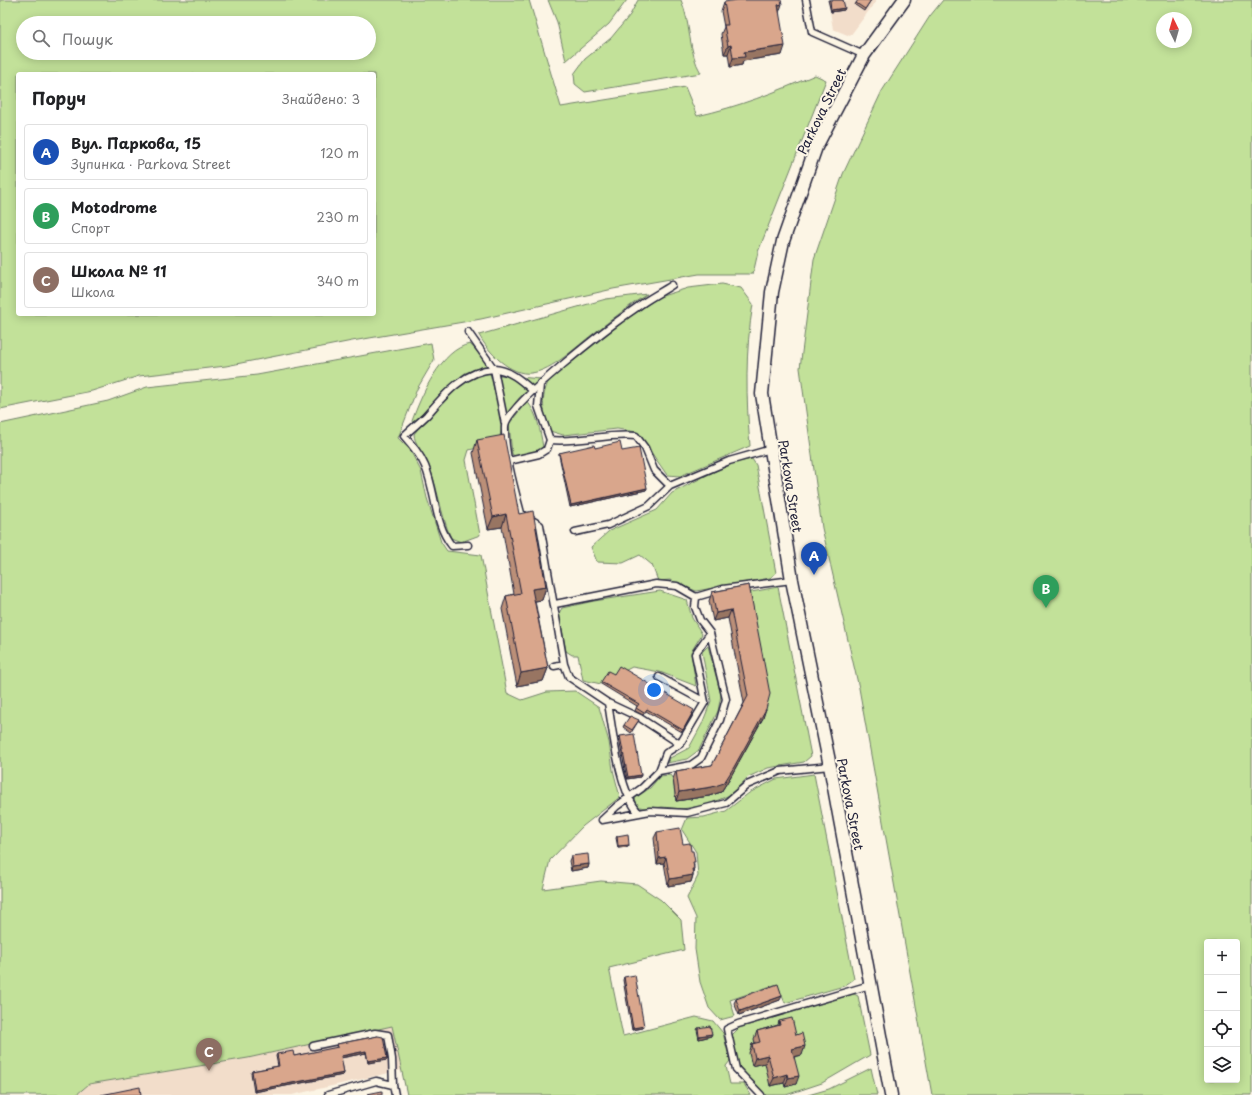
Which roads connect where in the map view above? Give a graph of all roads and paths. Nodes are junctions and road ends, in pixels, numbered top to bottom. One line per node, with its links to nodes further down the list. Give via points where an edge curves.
1 (806, 0): 3 (lane, via 812,32)
2 (904, 0): 3 (street, Parkova Street)
3 (864, 55): 11 (street, Parkova Street, via 816,147 784,241 772,292 762,394)
4 (672, 285): 7 (lane, via 637,307 585,346)
5 (468, 332): 6 (lane)
6 (494, 369): 8 (lane, via 509,373); 9 (lane); 15 (lane, via 473,374 445,394 404,436 417,450 426,467 444,536 452,546)
7 (540, 385): 8 (lane); 10 (lane, via 538,406)
8 (533, 391): 9 (lane, via 520,403)
9 (505, 424): 12 (lane)
10 (550, 440): 12 (lane, via 547,449 538,454); 13 (lane, via 561,442 617,434 636,436 645,448 654,470)
11 (771, 449): 13 (lane, via 729,460); 16 (street, Parkova Street)
12 (509, 461): 18 (lane, via 521,513 540,525)
13 (670, 486): 14 (lane, via 649,506 608,525)
14 (575, 532)
15 (468, 545)
16 (792, 580): 17 (lane, via 723,589); 26 (street, Parkova Street)
17 (696, 597): 18 (lane, via 677,586 656,584); 19 (lane, via 695,607 700,620)
18 (555, 604): 20 (lane)
19 (710, 633): 23 (lane, via 696,654); 27 (lane, via 726,699 720,720 701,758 691,765)
20 (564, 664): 21 (lane); 24 (lane, via 569,677)
21 (554, 666)
22 (659, 677): 23 (lane)
23 (705, 702): 25 (lane)
24 (608, 703): 25 (lane, via 640,718); 28 (lane, via 622,781)
25 (680, 744): 27 (lane, via 666,753)
26 (830, 766): 29 (lane, via 780,771 747,785 726,803 686,814 650,811); 30 (street, Parkova Street)
27 (659, 771): 28 (lane)
28 (630, 797): 29 (lane, via 632,806); 29 (lane, via 602,820)
29 (639, 813)
30 (870, 985): 35 (lane, via 727,1029 736,1069); 36 (street, Parkova Street)
31 (313, 1046): 32 (lane, via 375,1033 388,1035)
32 (393, 1085): 33 (lane, via 376,1081); 34 (lane)
33 (328, 1095)
34 (395, 1095)
35 (761, 1095)
36 (891, 1095)

